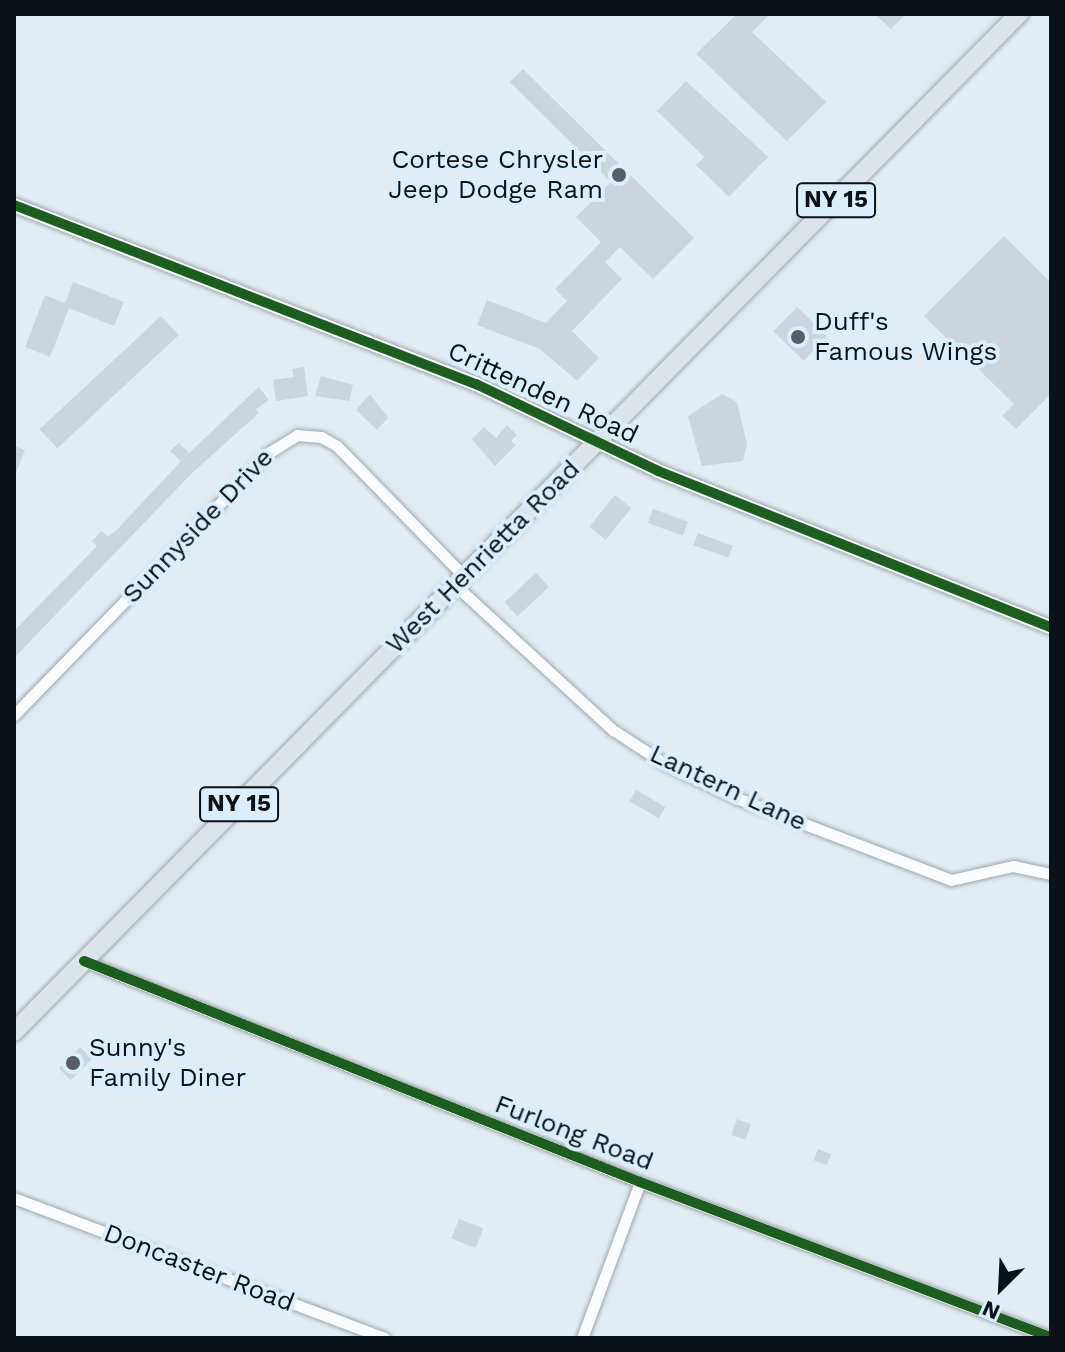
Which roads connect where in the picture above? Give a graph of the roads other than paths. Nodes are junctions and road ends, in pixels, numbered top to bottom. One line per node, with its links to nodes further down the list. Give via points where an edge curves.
1 (1019, 14): 3 (main road, West Henrietta Road / NY 15)
2 (14, 205): 3 (street, Crittenden Road, via 454,375)
3 (600, 440): 4 (main road, West Henrietta Road / NY 15); 5 (street, Crittenden Road, via 658,471)
4 (458, 580): 6 (street, Sunnyside Drive, via 337,446 313,435 289,437); 7 (street, Lantern Lane, via 578,700 665,764 739,799 951,880 1013,866); 8 (main road, West Henrietta Road / NY 15)
5 (1051, 627)
6 (14, 715)
7 (1051, 874)
8 (84, 961): 9 (main road, West Henrietta Road / NY 15); 10 (street, Furlong Road)
9 (14, 1032)
10 (640, 1182): 12 (street, Furlong Road); 14 (street)
11 (14, 1198): 13 (street, Doncaster Road)
12 (1051, 1337)
13 (384, 1338)
14 (582, 1338)

